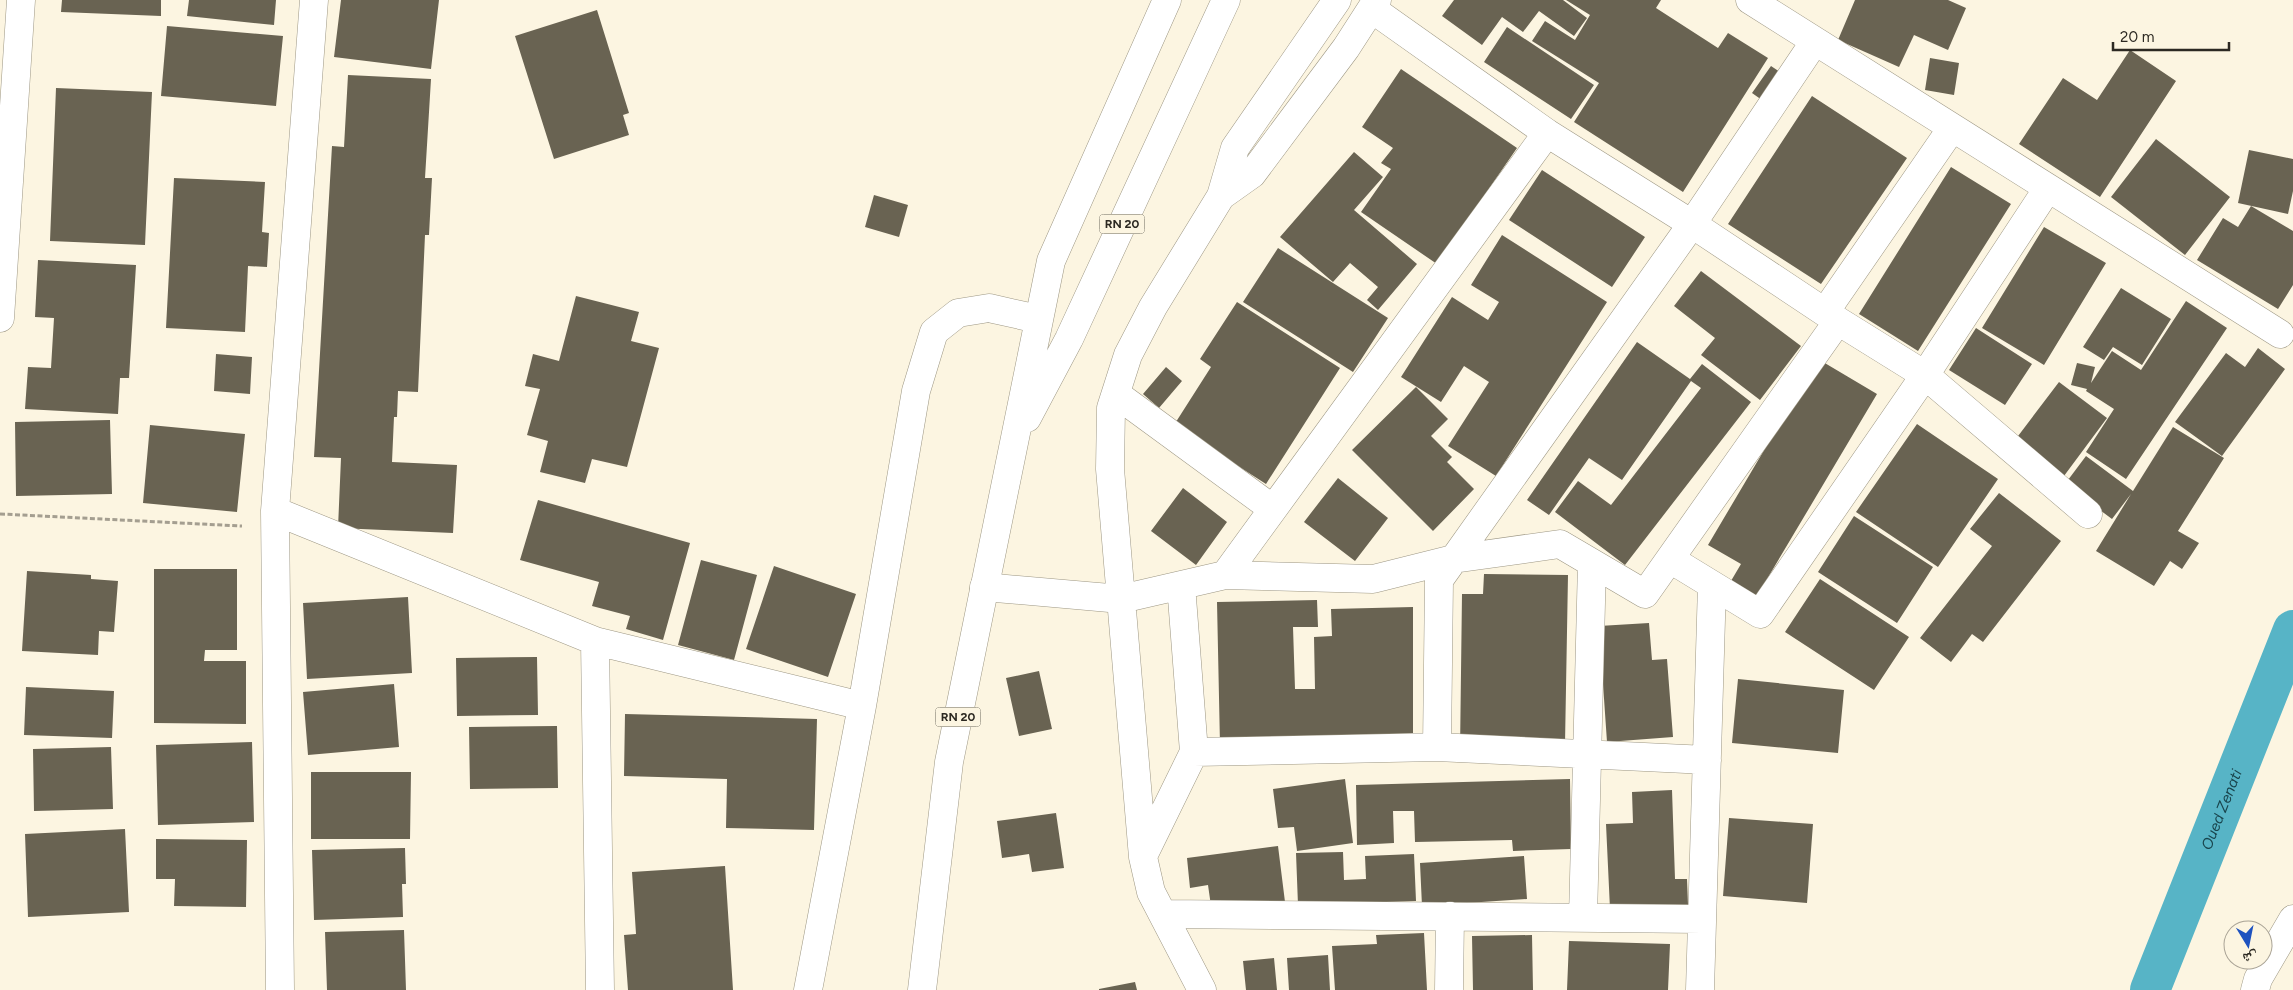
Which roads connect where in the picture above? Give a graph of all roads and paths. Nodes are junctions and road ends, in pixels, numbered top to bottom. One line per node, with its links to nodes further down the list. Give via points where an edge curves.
1 (21, 0): 15 (street)
2 (314, 0): 24 (street)
3 (1167, 0): 16 (street, RN 20, via 1051,261)
4 (1226, 0): 20 (street, RN 20, via 1069,339)
5 (1337, 0): 12 (street, via 1235,148)
6 (1750, 0): 8 (street)
7 (1374, 4): 10 (street); 12 (street, via 1346,48 1252,174)
8 (1815, 41): 9 (street); 13 (street)
9 (1952, 128): 11 (street); 14 (street)
10 (1548, 133): 13 (street); 21 (street)
11 (2048, 188): 17 (street); 18 (street)
12 (1221, 196): 19 (street, via 1153,307 1128,355)
13 (1692, 224): 14 (street); 25 (street)
14 (1831, 317): 18 (street); 26 (street)
15 (0, 318)
16 (1038, 319): 20 (street, RN 20); 34 (street, via 989,308 958,313 934,332 916,391)
17 (2280, 334)
18 (1925, 374): 23 (street); 30 (street, via 1760,614)
19 (1116, 394): 21 (street); 32 (street, via 1111,408 1110,469)
20 (1012, 446): 31 (street, RN 20)
21 (1273, 509): 28 (street)
22 (0, 514): 24 (path, via 184,525)
23 (2088, 514)
24 (275, 519): 33 (street); 45 (street)
25 (1453, 559): 27 (street, via 1560,544); 28 (street, via 1373,579); 35 (street, via 1439,580)
26 (1670, 559): 27 (street, via 1645,594); 30 (street)
27 (1592, 563): 37 (street)
28 (1224, 575): 29 (street)
29 (1181, 585): 32 (street); 36 (street)
30 (1712, 585): 38 (street)
31 (984, 587): 32 (street); 48 (street, RN 20, via 948,762)
32 (1121, 599): 39 (street)
33 (595, 641): 34 (street); 46 (street)
34 (862, 706): 47 (street)
35 (1437, 747): 36 (street); 37 (street)
36 (1194, 752): 39 (street)
37 (1586, 755): 38 (street); 42 (street)
38 (1707, 760): 43 (street)
39 (1142, 857): 40 (street, via 1151,892)
40 (1163, 914): 41 (street); 49 (street)
41 (1450, 916): 42 (street); 50 (street)
42 (1583, 918): 43 (street)
43 (1702, 919): 51 (street)
44 (2293, 919): 52 (street, via 2258,979)
45 (280, 990)
46 (600, 990)
47 (808, 990)
48 (922, 990)
49 (1202, 990)
50 (1448, 990)
51 (1700, 990)
52 (2255, 990)

